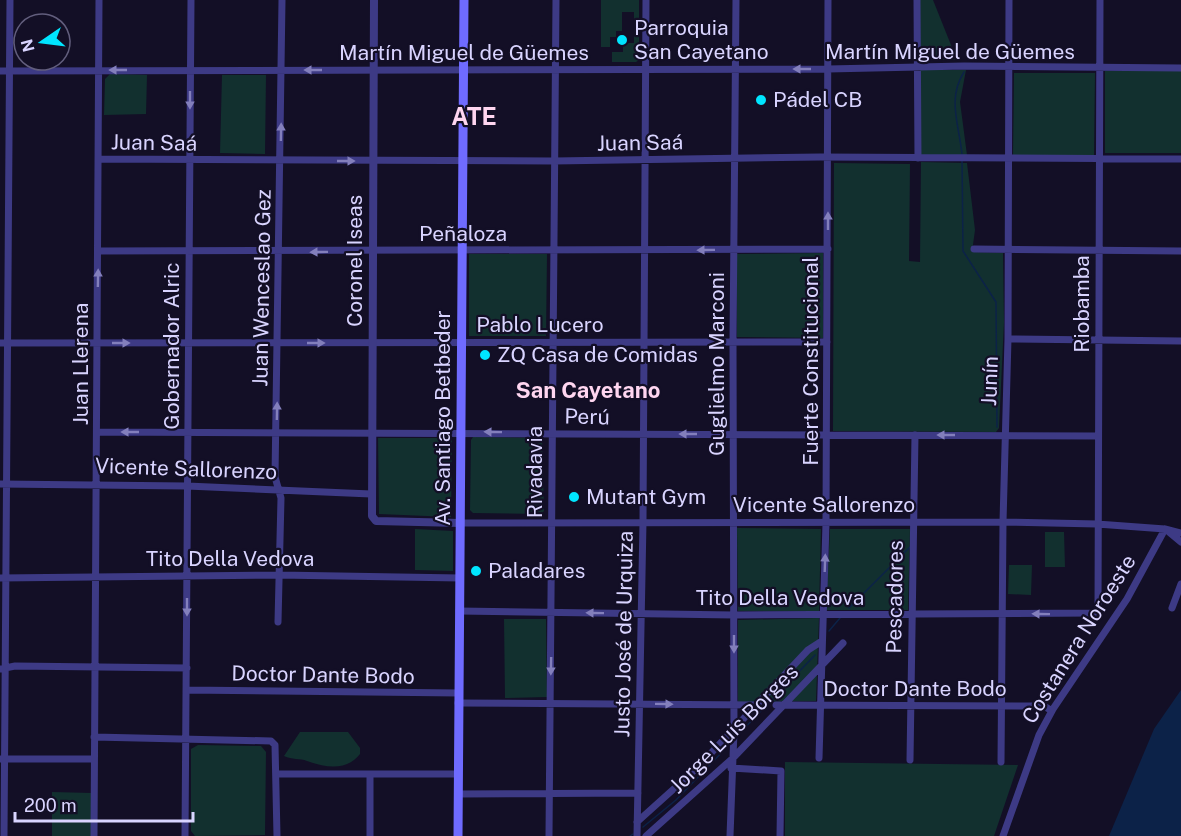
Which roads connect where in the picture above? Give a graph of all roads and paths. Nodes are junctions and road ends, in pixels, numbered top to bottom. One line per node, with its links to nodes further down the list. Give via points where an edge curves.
1 (10, 0): 28 (street)
2 (99, 0): 22 (street, Juan Llerena)
3 (191, 0): 23 (street, Gobernador Alric)
4 (282, 0): 24 (street, Juan Wenceslao Gez)
5 (374, 0): 25 (street, Coronel Iseas)
6 (464, 0): 26 (main road, Av. Santiago Betbeder)
7 (556, 0): 18 (street, Rivadavia)
8 (646, 0): 19 (street, Justo José de Urquiza)
9 (736, 0): 20 (street, Guglielmo Marconi)
10 (828, 0): 21 (street, Fuerte Constitucional)
11 (917, 0): 15 (street)
12 (1009, 0): 14 (street, Junín)
13 (1100, 0): 16 (street, Riobamba)
14 (1007, 66): 15 (street, Martín Miguel de Güemes); 16 (street, Martín Miguel de Güemes); 36 (street, Junín)
15 (916, 67): 21 (street, Martín Miguel de Güemes); 31 (street)
16 (1100, 68): 17 (street, Martín Miguel de Güemes); 33 (street, Riobamba)
17 (1181, 68)
18 (555, 69): 19 (street, Martín Miguel de Güemes); 26 (street, Martín Miguel de Güemes); 41 (street, Rivadavia)
19 (644, 69): 20 (street, Martín Miguel de Güemes); 35 (street, Justo José de Urquiza)
20 (736, 69): 21 (street, Martín Miguel de Güemes, one-way to 20); 30 (street, Guglielmo Marconi)
21 (828, 69): 29 (street, Fuerte Constitucional)
22 (99, 70): 23 (street, Martín Miguel de Güemes, one-way to 22); 28 (street, Martín Miguel de Güemes); 32 (street, Juan Llerena)
23 (191, 70): 24 (street, Martín Miguel de Güemes); 37 (street, Gobernador Alric, one-way to 37)
24 (282, 70): 25 (street, Martín Miguel de Güemes, one-way to 24); 38 (street, Juan Wenceslao Gez, one-way to 24)
25 (373, 70): 26 (street, Martín Miguel de Güemes); 39 (street, Coronel Iseas)
26 (463, 70): 40 (main road, Av. Santiago Betbeder)
27 (0, 71): 28 (street, Martín Miguel de Güemes)
28 (10, 71): 64 (street)
29 (828, 157): 30 (street, Juan Saá); 31 (street, Juan Saá); 42 (street, Fuerte Constitucional, one-way to 29)
30 (735, 158): 35 (street, Juan Saá); 47 (street, Guglielmo Marconi)
31 (918, 158): 36 (street, Juan Saá)
32 (99, 159): 37 (street, Juan Saá); 49 (street, Juan Llerena)
33 (1100, 159): 34 (street, Juan Saá); 36 (street, Juan Saá); 48 (street, Riobamba)
34 (1181, 159)
35 (645, 160): 41 (street, Juan Saá); 51 (street, Justo José de Urquiza)
36 (1009, 160): 44 (street, Junín)
37 (190, 161): 38 (street, Juan Saá); 53 (street, Gobernador Alric)
38 (281, 161): 39 (street, Juan Saá, one-way to 39); 54 (street, Juan Wenceslao Gez)
39 (373, 161): 40 (street, Juan Saá); 50 (street, Coronel Iseas)
40 (462, 161): 41 (street, Juan Saá); 45 (main road, Av. Santiago Betbeder)
41 (554, 161): 46 (street, Rivadavia)
42 (828, 249): 47 (street, Peñaloza); 62 (street, Fuerte Constitucional)
43 (974, 249): 44 (street)
44 (1008, 249): 48 (street); 55 (street, Junín)
45 (461, 250): 46 (street, Peñaloza); 50 (street, Peñaloza); 56 (main road, Av. Santiago Betbeder)
46 (554, 250): 51 (street, Peñaloza); 57 (street, Rivadavia)
47 (734, 250): 51 (street, Peñaloza, one-way to 51); 58 (street, Guglielmo Marconi)
48 (1098, 250): 52 (street); 59 (street, Riobamba)
49 (98, 251): 53 (street, Peñaloza); 65 (street, Juan Llerena, one-way to 49)
50 (373, 251): 54 (street, Peñaloza, one-way to 54); 68 (street, Coronel Iseas)
51 (643, 251): 61 (street, Justo José de Urquiza)
52 (1181, 251)
53 (189, 252): 54 (street, Peñaloza); 66 (street, Gobernador Alric)
54 (280, 252): 67 (street, Juan Wenceslao Gez)
55 (1008, 339): 59 (street); 79 (street, Junín)
56 (461, 341): 57 (street, Pablo Lucero); 68 (street, Pablo Lucero); 69 (main road, Av. Santiago Betbeder)
57 (553, 341): 61 (street, Pablo Lucero); 74 (street, Rivadavia)
58 (733, 341): 61 (street, Pablo Lucero); 62 (street, Pablo Lucero); 76 (street, Guglielmo Marconi)
59 (1098, 341): 60 (street); 80 (street, Riobamba)
60 (1181, 341)
61 (642, 342): 75 (street, Justo José de Urquiza)
62 (827, 342): 77 (street, Fuerte Constitucional)
63 (0, 343): 64 (street, Pablo Lucero)
64 (9, 343): 65 (street, Pablo Lucero); 82 (street)
65 (97, 343): 66 (street, Pablo Lucero, one-way to 66); 70 (street, Juan Llerena)
66 (188, 343): 67 (street, Pablo Lucero); 71 (street, Gobernador Alric)
67 (277, 343): 68 (street, Pablo Lucero, one-way to 68); 73 (street, Juan Wenceslao Gez, one-way to 67)
68 (372, 343): 72 (street, Coronel Iseas)
69 (461, 431): 72 (street, Perú); 74 (street, Perú, one-way to 69); 89 (main road, Av. Santiago Betbeder)
70 (97, 432): 71 (street, Perú, one-way to 70); 81 (street, Juan Llerena)
71 (188, 432): 73 (street, Perú); 83 (street, Gobernador Alric)
72 (371, 432): 73 (street, Perú); 85 (street, Coronel Iseas)
73 (276, 433): 84 (street, Juan Wenceslao Gez)
74 (551, 433): 75 (street, Perú); 90 (street, Rivadavia)
75 (642, 434): 76 (street, Perú, one-way to 75); 87 (street, Justo José de Urquiza)
76 (733, 434): 77 (street, Perú); 91 (street, Guglielmo Marconi)
77 (827, 435): 78 (street, Perú); 92 (street, Fuerte Constitucional)
78 (915, 435): 79 (street, Perú, one-way to 78); 93 (street, Pescadores)
79 (1005, 435): 80 (street, Perú); 88 (street, Junín)
80 (1098, 436): 94 (street, Riobamba)
81 (97, 483): 82 (street, Vicente Sallorenzo); 83 (street, Vicente Sallorenzo); 98 (street, Juan Llerena)
82 (3, 484): 101 (street)
83 (187, 486): 84 (street, Vicente Sallorenzo); 100 (street, Gobernador Alric)
84 (278, 489): 85 (street, Vicente Sallorenzo); 99 (street, Juan Wenceslao Gez)
85 (371, 494): 86 (street, Coronel Iseas, via 372,516)
86 (376, 521): 89 (street, Vicente Sallorenzo)
87 (643, 522): 90 (street, Vicente Sallorenzo); 91 (street, Vicente Sallorenzo); 108 (street, Justo José de Urquiza)
88 (1003, 522): 93 (street, Vicente Sallorenzo); 94 (street, Vicente Sallorenzo); 111 (street, Junín)
89 (460, 523): 90 (street, Vicente Sallorenzo); 102 (main road, Av. Santiago Betbeder)
90 (552, 523): 107 (street, Rivadavia)
91 (734, 523): 92 (street, Vicente Sallorenzo); 112 (street, Guglielmo Marconi)
92 (826, 523): 93 (street, Vicente Sallorenzo); 109 (street, Fuerte Constitucional, one-way to 92)
93 (912, 523): 110 (street, Pescadores)
94 (1097, 524): 95 (street, Vicente Sallorenzo); 105 (street, Riobamba)
95 (1165, 529): 96 (street, Vicente Sallorenzo); 97 (street); 130 (street, Costanera Noroeste, via 1127,599)
96 (1181, 533)
97 (1181, 542)
98 (96, 575): 100 (street, Tito Della Vedova); 101 (street, Tito Della Vedova); 117 (street, Juan Llerena)
99 (279, 575): 100 (street, Tito Della Vedova); 102 (street, Tito Della Vedova); 113 (street, Juan Wenceslao Gez)
100 (187, 576): 119 (street, Gobernador Alric, one-way to 119)
101 (3, 578): 118 (street)
102 (460, 578): 106 (main road, Av. Santiago Betbeder)
103 (1181, 584): 104 (street)
104 (1172, 608)
105 (1098, 609): 111 (street, Tito Della Vedova, one-way to 111, via 1089,615)
106 (459, 611): 107 (street, Tito Della Vedova); 121 (main road, Av. Santiago Betbeder)
107 (552, 612): 108 (street, Tito Della Vedova, one-way to 107); 122 (street, Rivadavia, one-way to 122)
108 (641, 614): 112 (street, Tito Della Vedova); 123 (street, Justo José de Urquiza)
109 (823, 614): 110 (street, Tito Della Vedova); 112 (street, Tito Della Vedova); 114 (street, Fuerte Constitucional)
110 (911, 614): 111 (street, Tito Della Vedova); 129 (street, Pescadores)
111 (1003, 614): 128 (street, Junín)
112 (734, 615): 125 (street, Guglielmo Marconi, one-way to 125)
113 (278, 622)
114 (822, 641): 116 (street, Fuerte Constitucional); 126 (street, Jorge Luis Borges, via 808,650)
115 (843, 643): 116 (street, Jorge Luis Borges)
116 (822, 664): 124 (street, Jorge Luis Borges); 127 (street, Fuerte Constitucional)
117 (95, 667): 118 (street); 119 (street); 132 (street, Juan Llerena)
118 (3, 668): 136 (street)
119 (187, 668): 120 (street, Gobernador Alric)
120 (187, 690): 121 (street, Doctor Dante Bodo); 133 (street, Gobernador Alric)
121 (458, 698): 122 (street, Doctor Dante Bodo); 143 (main road, Av. Santiago Betbeder)
122 (551, 703): 123 (street, Doctor Dante Bodo); 144 (street, Rivadavia)
123 (639, 703): 125 (street, Doctor Dante Bodo, one-way to 125); 145 (street, Justo José de Urquiza)
124 (779, 704): 127 (street, Doctor Dante Bodo); 134 (street, Jorge Luis Borges)
125 (734, 705): 126 (street, Doctor Dante Bodo); 131 (street, Guglielmo Marconi)
126 (758, 705): 131 (street, Jorge Luis Borges)
127 (820, 705): 129 (street, Doctor Dante Bodo); 135 (street, Fuerte Constitucional)
128 (1002, 705): 129 (street, Doctor Dante Bodo); 130 (street, Doctor Dante Bodo, via 1044,706); 139 (street, Junín)
129 (910, 706): 138 (street, Pescadores)
130 (1052, 711): 159 (street, Costanera Noroeste, via 1032,752)
131 (734, 731): 134 (street, Guglielmo Marconi); 147 (street, Jorge Luis Borges, via 673,793)
132 (94, 737): 133 (street); 137 (street, Juan Llerena)
133 (186, 738): 141 (street, via 271,741 275,745); 150 (street, Gobernador Alric)
134 (733, 758): 140 (street, Guglielmo Marconi); 156 (street, Jorge Luis Borges)
135 (819, 758)
136 (2, 759): 137 (street); 148 (street)
137 (94, 759): 149 (street, Juan Llerena)
138 (910, 760)
139 (1001, 762)
140 (731, 768): 157 (street, Guglielmo Marconi); 158 (street, via 781,771)
141 (277, 774): 142 (street); 151 (street)
142 (370, 774): 143 (street); 152 (street)
143 (458, 774): 146 (main road, Av. Santiago Betbeder)
144 (550, 793): 145 (street); 146 (street); 154 (street, Rivadavia)
145 (638, 793): 147 (street, Justo José de Urquiza)
146 (458, 794): 153 (main road, Av. Santiago Betbeder)
147 (637, 822): 155 (street, Justo José de Urquiza)
148 (4, 836)
149 (94, 836)
150 (185, 836)
151 (277, 836)
152 (370, 836)
153 (458, 836)
154 (549, 836)
155 (638, 836)
156 (646, 836)
157 (730, 836)
158 (780, 836)
159 (1003, 836)

